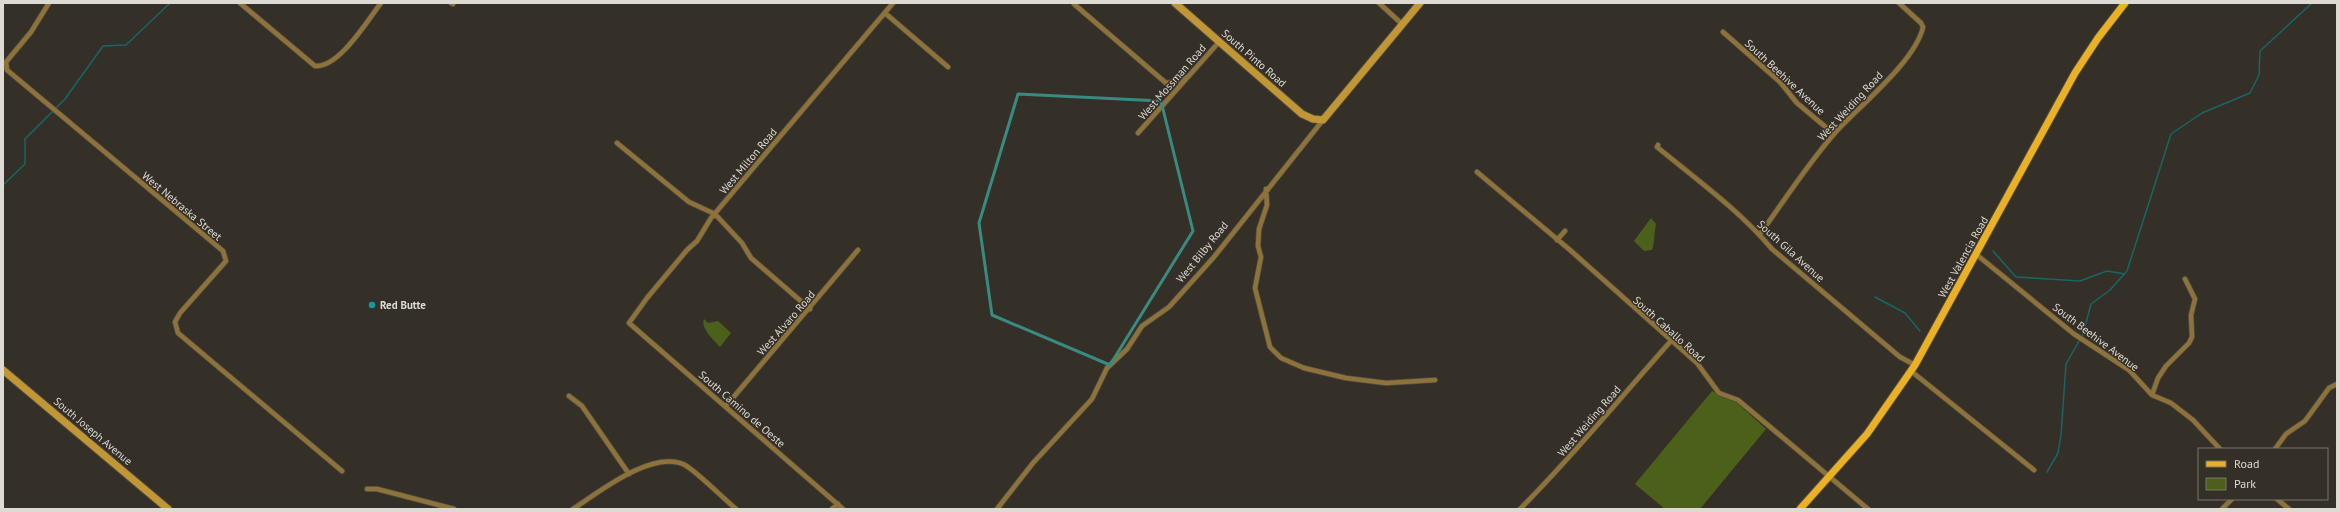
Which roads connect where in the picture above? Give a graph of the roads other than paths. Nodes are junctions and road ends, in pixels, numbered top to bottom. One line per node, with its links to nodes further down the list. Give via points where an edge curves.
1 (49, 3): 44 (street, West Nebraska Street, via 31,32 6,62 7,70 223,251 226,261 175,322 178,333)
2 (240, 3): 3 (street, via 315,66 322,66 336,59)
3 (381, 3)
4 (893, 3): 11 (street, West Milton Road)
5 (1175, 3): 14 (street, South Pinto Road)
6 (1379, 3): 12 (street)
7 (1420, 3): 12 (street, West Bilby Road)
8 (1899, 3): 19 (street, West Weiding Road, via 1917,17 1922,27 1917,41 1882,86)
9 (2125, 3): 29 (main road, West Valencia Road, via 2075,74)
10 (1074, 4): 16 (street, via 1166,83)
11 (885, 13): 15 (street); 24 (street, West Milton Road)
12 (1402, 24): 17 (street, West Bilby Road)
13 (1723, 32): 19 (street, South Beehive Avenue)
14 (1219, 42): 16 (street, West Mossman Road); 17 (street, South Pinto Road, via 1302,114)
15 (948, 67)
16 (1189, 76): 18 (street, West Mossman Road)
17 (1323, 120): 23 (street, West Bilby Road)
18 (1138, 134)
19 (1834, 134): 26 (street, West Weiding Road)
20 (616, 143): 24 (street, via 689,202)
21 (1657, 146): 26 (street, South Gila Avenue)
22 (1477, 172): 27 (street, South Caballo Road)
23 (1266, 189): 36 (street, via 1267,205 1259,229 1258,246 1261,257 1255,288 1270,347 1280,358 1304,368 1346,378 1386,383); 57 (street, West Bilby Road, via 1184,292 1169,307 1142,326 1127,349 1103,374 1092,399 1033,464)
24 (715, 214): 31 (street, via 742,243 751,258); 32 (street, West Milton Road, via 697,242 687,250)
25 (1565, 232): 27 (street)
26 (1760, 234): 34 (street, South Gila Avenue, via 1772,249)
27 (1558, 240): 33 (street, South Caballo Road)
28 (858, 250): 31 (street, West Alvaro Road)
29 (1977, 255): 34 (main road, West Valencia Road); 38 (street, South Beehive Avenue, via 2074,334 2129,370)
30 (2185, 279): 38 (street, via 2195,298 2191,315 2192,337 2166,366)
31 (810, 309): 40 (street, West Alvaro Road)
32 (629, 323): 40 (street, South Camino de Oeste)
33 (1670, 342): 46 (street, South Caballo Road, via 1697,364 1719,393 1738,400); 58 (street, West Weiding Road, via 1579,448)
34 (1913, 368): 43 (street, South Gila Avenue); 46 (main road, West Valencia Road, via 1867,434)
35 (3, 370): 51 (street, South Joseph Avenue)
36 (1435, 380)
37 (2337, 384): 42 (street, via 2329,388 2305,421 2286,434)
38 (2152, 395): 41 (street, South Beehive Avenue, via 2171,403 2193,420)
39 (569, 396): 45 (street, via 582,406)
40 (726, 406): 50 (street, South Camino de Oeste)
41 (2219, 448)
42 (2276, 448)
43 (2034, 470)
44 (342, 471)
45 (630, 474): 53 (street); 54 (street, via 660,461 684,465)
46 (1830, 478): 59 (main road, West Valencia Road); 60 (street, South Caballo Road)
47 (366, 489): 52 (street, via 384,491)
48 (2231, 500): 61 (street)
49 (2278, 500): 62 (street)
50 (838, 504): 55 (street); 56 (street, South Camino de Oeste)
51 (168, 509)
52 (454, 509)
53 (573, 509)
54 (736, 509)
55 (832, 509)
56 (843, 509)
57 (997, 509)
58 (1520, 509)
59 (1800, 509)
60 (1868, 509)
61 (2222, 509)
62 (2289, 509)

